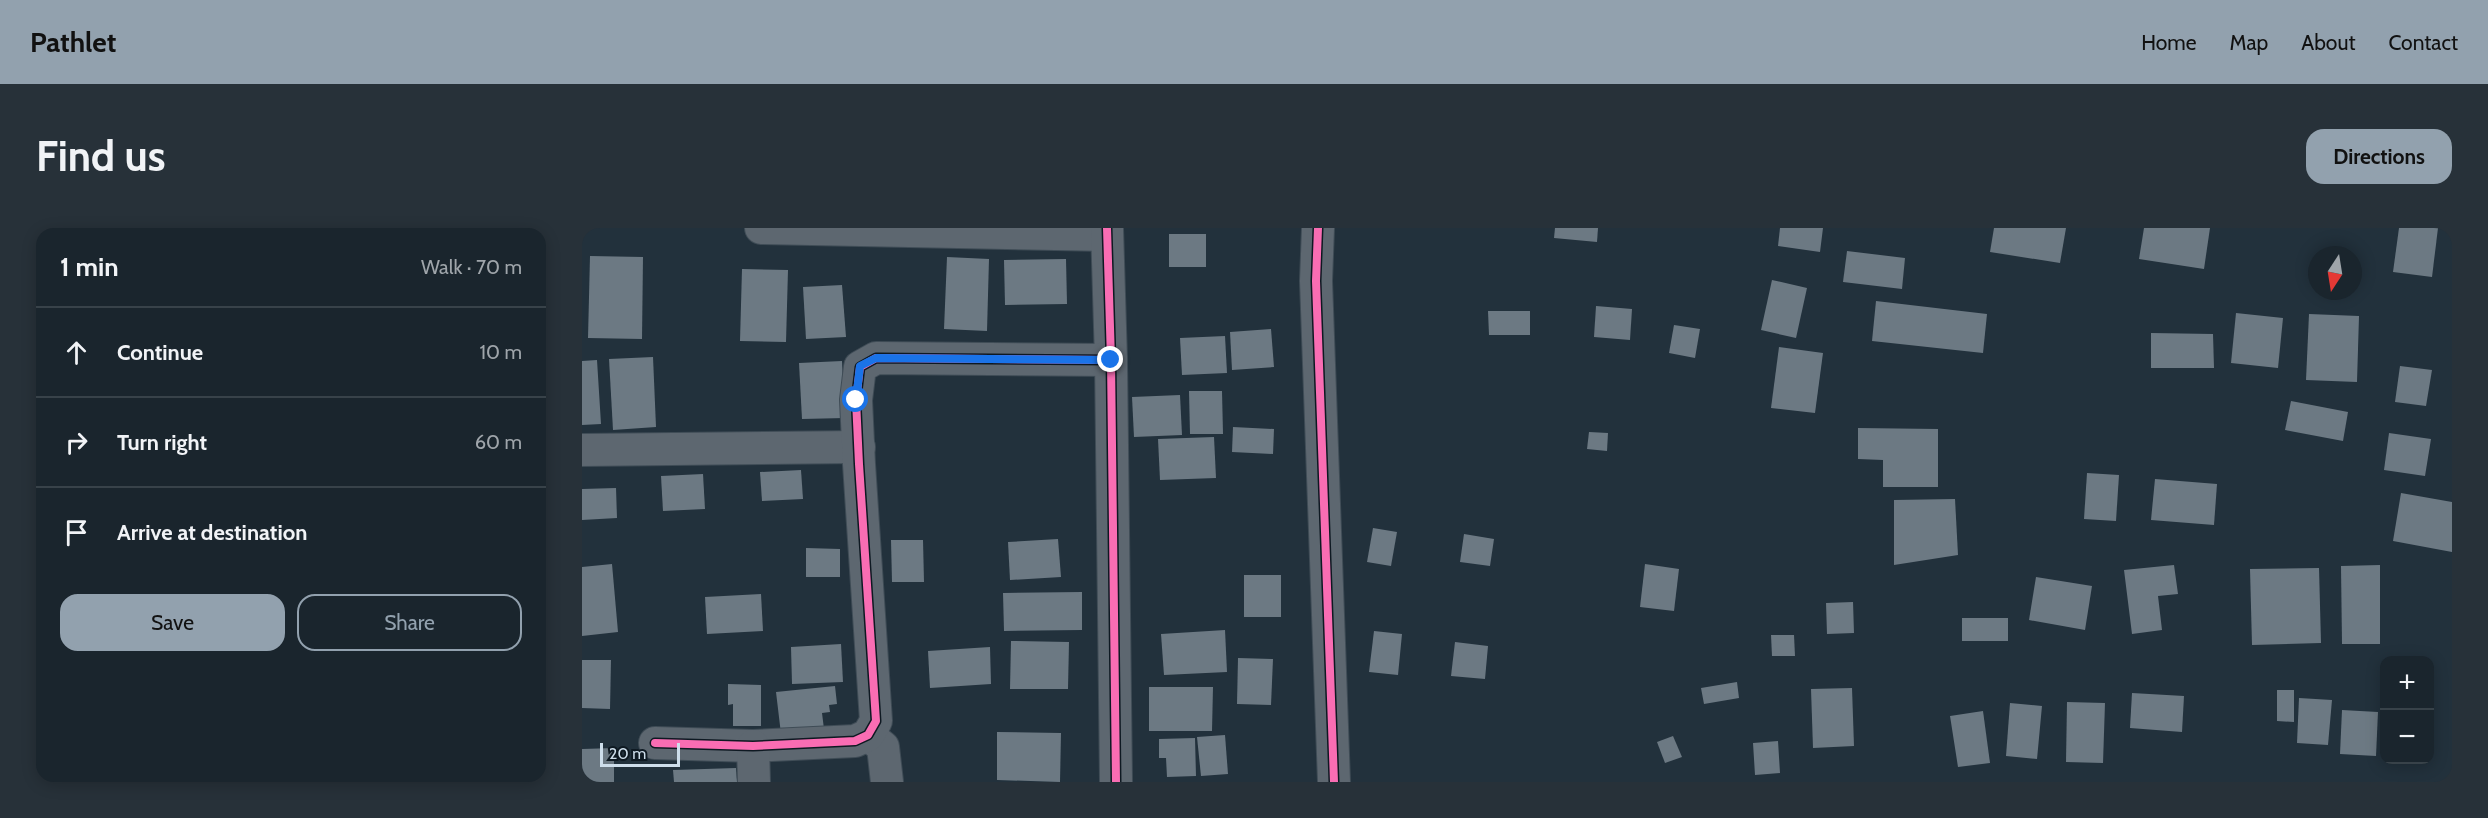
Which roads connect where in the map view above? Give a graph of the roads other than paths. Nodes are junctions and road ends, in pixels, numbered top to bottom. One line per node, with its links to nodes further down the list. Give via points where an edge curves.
1 (761, 228): 3 (street)
2 (1318, 228): 13 (street, via 1316,281)
3 (1107, 231): 4 (street)
4 (1111, 360): 5 (street, via 876,358 860,366 856,400); 12 (street)
5 (859, 447): 6 (street); 7 (street, via 876,721)
6 (582, 450)
7 (868, 735): 9 (street, via 855,741); 11 (street, via 883,747)
8 (655, 743): 9 (street)
9 (753, 746): 10 (street)
10 (754, 782)
11 (888, 782)
12 (1116, 782)
13 (1334, 782)

